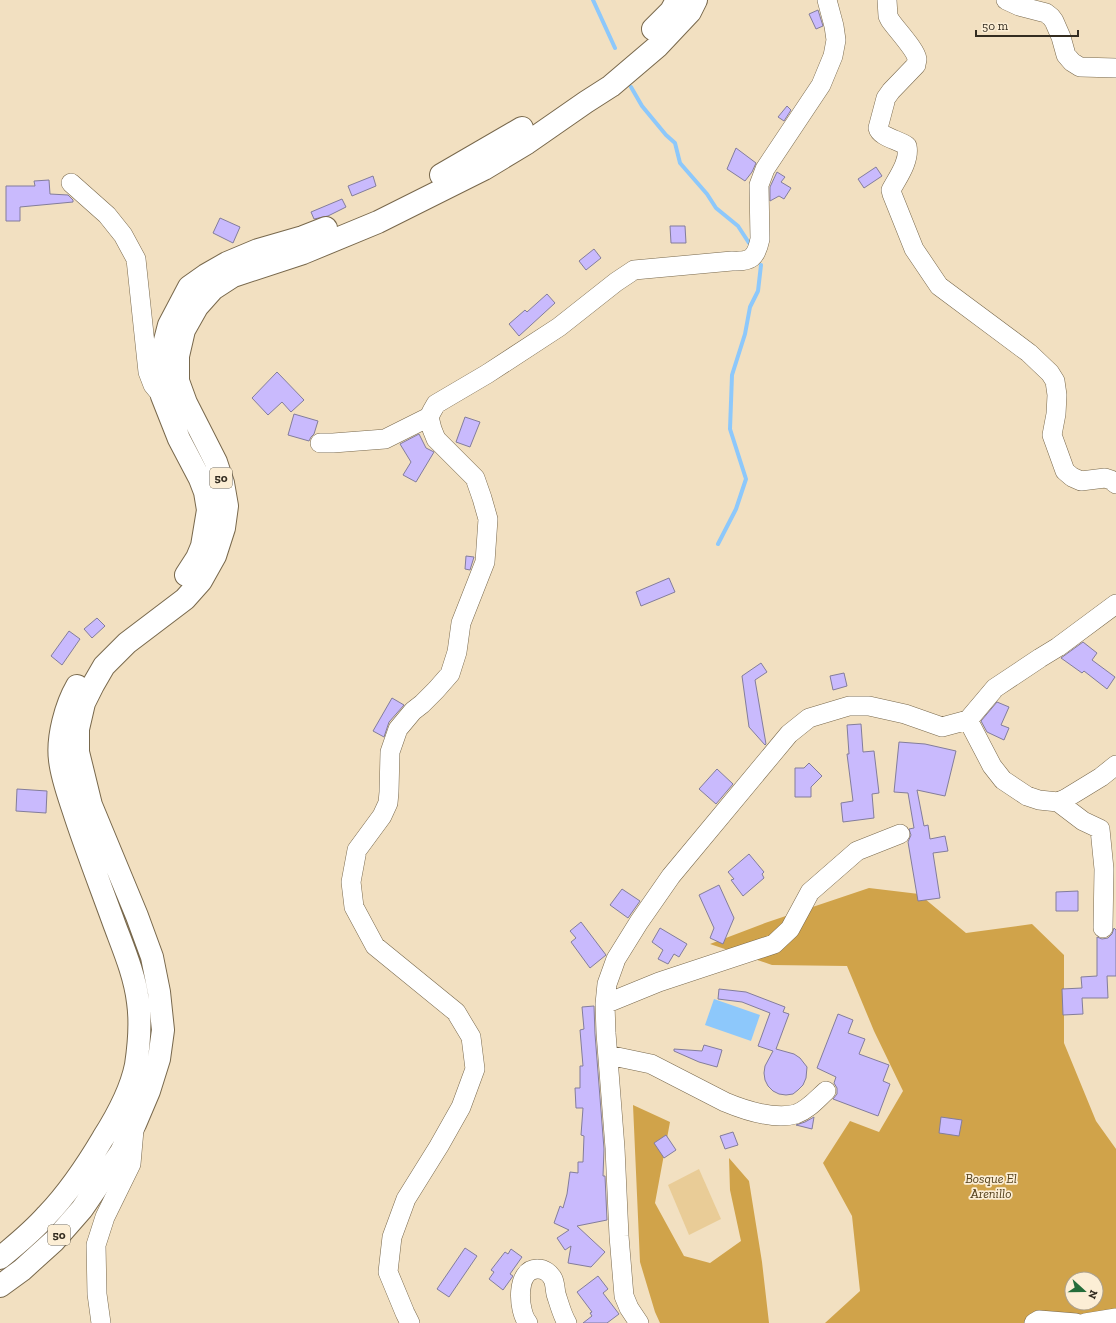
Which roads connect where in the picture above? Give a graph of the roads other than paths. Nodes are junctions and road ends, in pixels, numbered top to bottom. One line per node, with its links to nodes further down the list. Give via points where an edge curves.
1 (677, 0): 8 (highway, 50, via 671,11 623,58 565,102 504,139 447,171 363,212 303,237 258,250 227,263 189,287 169,325 162,352)
2 (696, 0): 22 (highway, 50, via 690,12 658,46 611,86 526,143 484,169 378,222 303,253 233,276 213,289 196,307 184,330 178,356 178,381 186,403 216,462 223,483 227,506 224,528 215,556 201,581 185,599 127,643 104,666 84,703 78,729 78,752 91,805 152,957 159,992 163,1030 159,1059 149,1092)
3 (827, 0): 9 (street, via 836,40 833,56 821,86 765,169 759,185 760,239 754,255 745,262 634,270 559,326 436,404)
4 (887, 0): 11 (street, via 890,20 918,60 886,98 878,128 882,135 907,146 905,162 891,190 914,249 939,286 1029,353 1050,372 1055,381 1057,395 1052,435 1065,471 1081,481 1105,478)
5 (1006, 0): 6 (street, via 1051,17 1066,55 1080,67)
6 (1116, 68)
7 (71, 183): 8 (street, via 123,234 136,259 148,372 153,386)
8 (162, 396): 23 (highway, 50, via 179,439 205,492 208,510 202,546 190,570 178,584 165,597 119,631 95,659 76,688 65,714 60,740 60,760 65,785 132,973 138,1001 140,1030 135,1067 117,1114 70,1188 47,1215)
9 (429, 417): 10 (street, via 385,439); 27 (street, via 436,439 475,478 488,519 485,562 461,623 458,652 450,674 398,729 390,752 388,803 382,816 357,850 351,882 354,907 376,946 456,1012 471,1037 475,1069 461,1107 406,1199 392,1237 388,1272)
10 (320, 442)
11 (1116, 484)
12 (1116, 604): 13 (street, via 1058,647 995,688)
13 (968, 720): 15 (street, via 992,766 1003,780 1027,796); 19 (street, via 942,726 906,714 869,706 849,706 808,718 789,734 667,882 616,958 607,984)
14 (1116, 765): 15 (street, via 1065,800)
15 (1058, 802): 16 (street, via 1083,821)
16 (1108, 829): 18 (street)
17 (900, 834): 19 (street, via 856,851 810,892 790,929 774,944 659,982)
18 (1103, 928)
19 (605, 1004): 20 (street)
20 (608, 1055): 21 (street, via 651,1064 725,1102 771,1115 797,1114); 30 (street, via 624,1296)
21 (826, 1091)
22 (135, 1124): 24 (highway, 50, via 121,1152 82,1209 54,1241); 26 (street, via 131,1164 105,1216 96,1245 97,1294)
23 (0, 1258)
24 (0, 1286)
25 (1116, 1318): 33 (street)
26 (102, 1323)
27 (410, 1323)
28 (528, 1323): 29 (street, via 520,1300 522,1283 526,1274 538,1268 546,1271 553,1279)
29 (564, 1323)
30 (639, 1323)
31 (1034, 1323): 32 (street, via 1039,1320)
32 (1076, 1323)
33 (1085, 1323)

